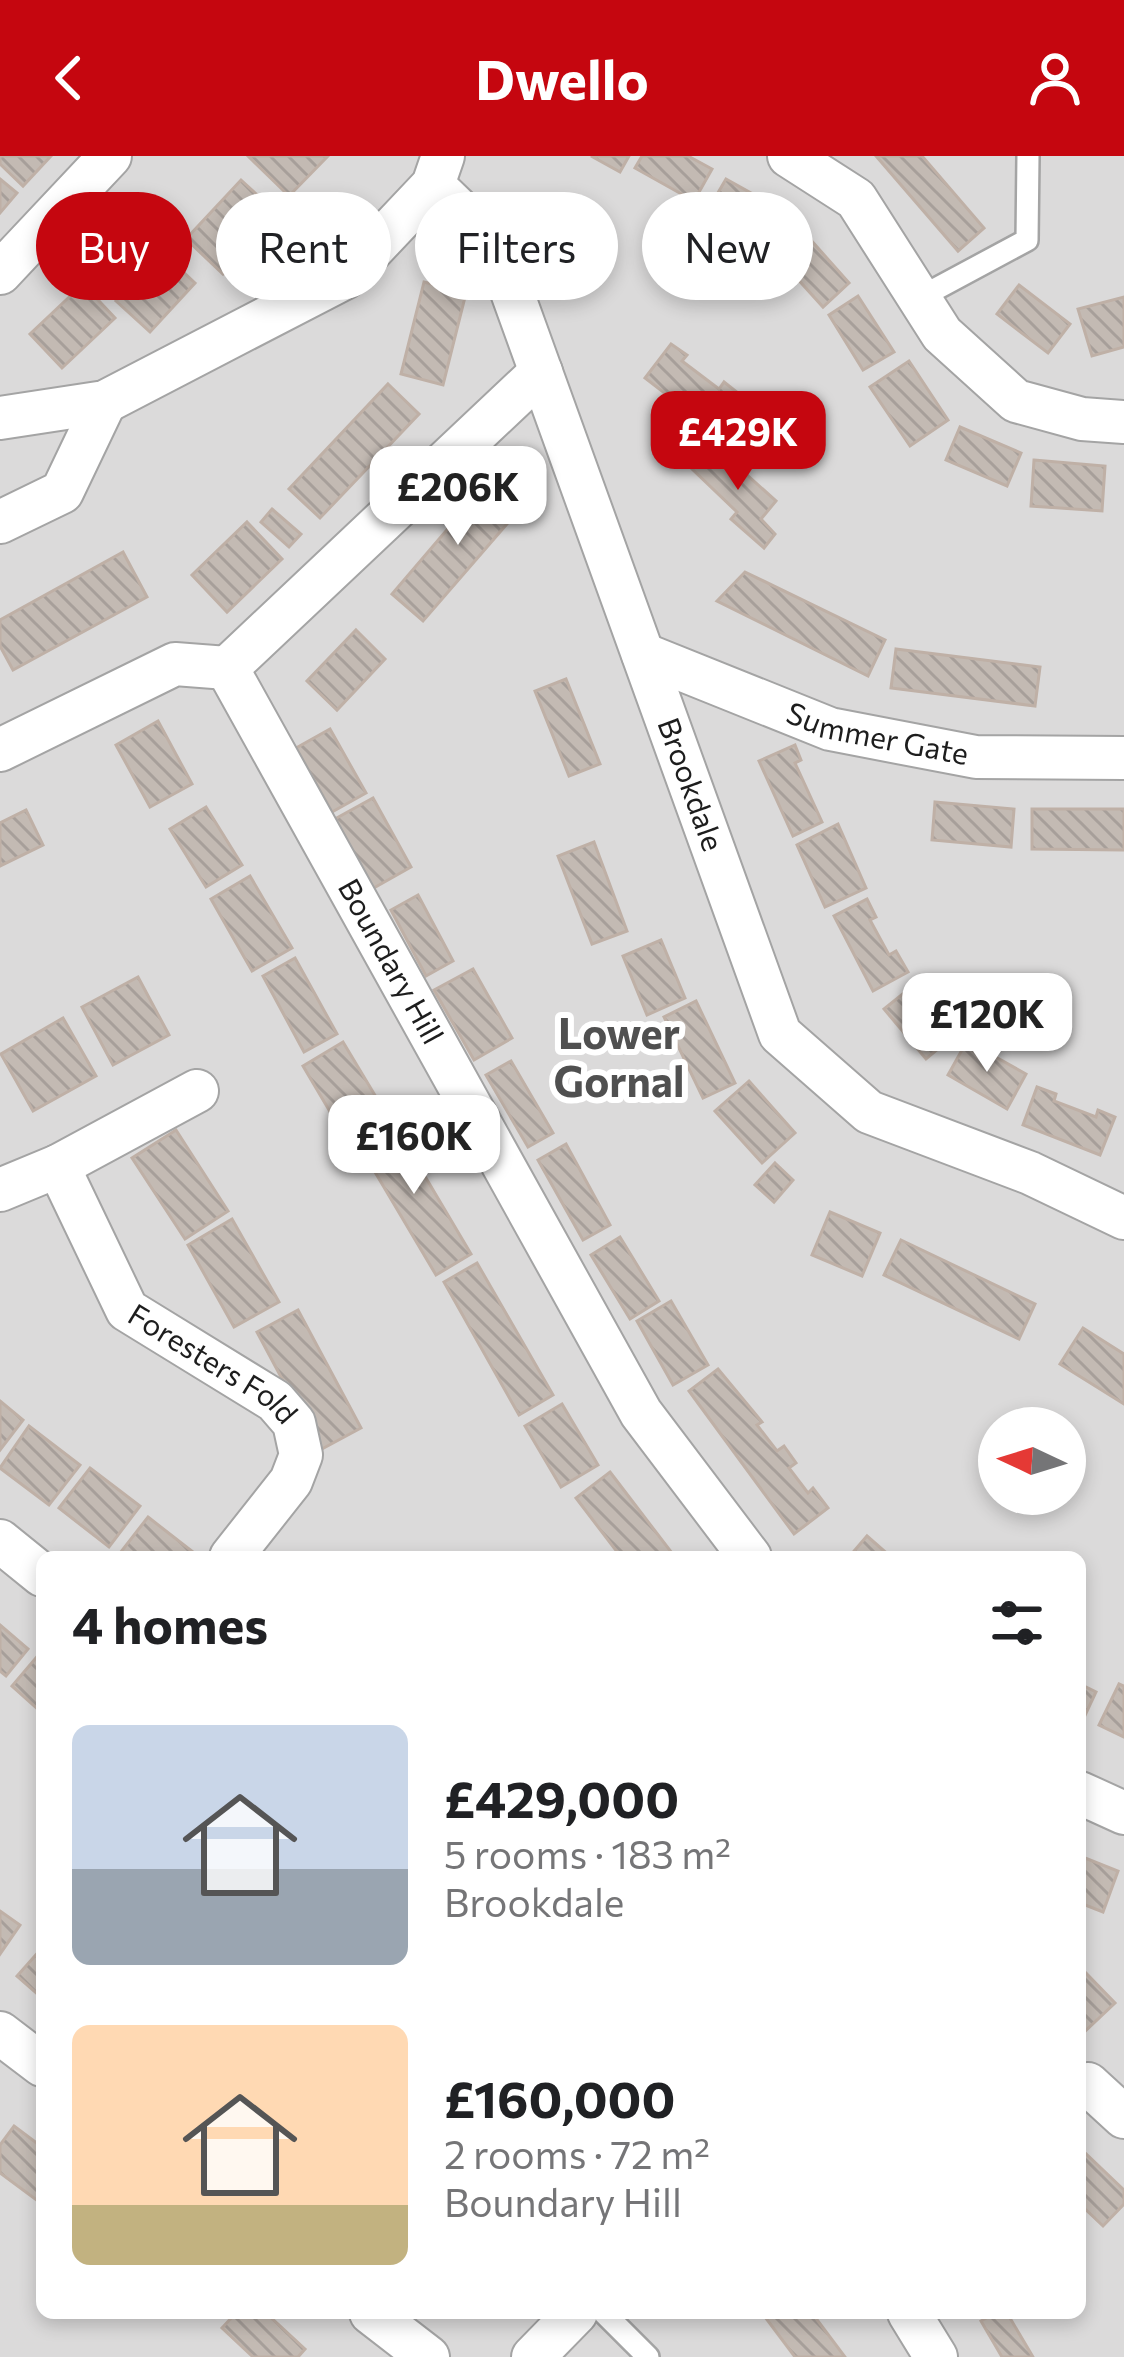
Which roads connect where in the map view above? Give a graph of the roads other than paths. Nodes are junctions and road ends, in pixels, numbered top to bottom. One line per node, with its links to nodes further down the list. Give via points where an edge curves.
1 (110, 156): 5 (street)
2 (789, 156): 6 (street, via 856,199)
3 (1028, 156): 6 (lane, via 1027,240)
4 (438, 171): 7 (street, Brookdale, via 495,245); 8 (street, via 346,277)
5 (0, 273)
6 (920, 298): 10 (street, via 942,334 1016,401)
7 (541, 372): 12 (street, Brookdale); 13 (street)
8 (105, 402): 9 (street); 11 (street, via 62,492)
9 (0, 418)
10 (1124, 422)
11 (0, 522)
12 (643, 654): 15 (street, Summer Gate, via 830,729 976,757); 19 (street, Brookdale, via 780,1034 869,1112)
13 (227, 668): 14 (street, via 176,664); 22 (street, Boundary Hill, via 641,1413)
14 (0, 750)
15 (1124, 758)
16 (196, 1091): 17 (street)
17 (58, 1166): 18 (street); 21 (street, Foresters Fold, via 128,1310 275,1401 294,1423 302,1455 291,1481)
18 (0, 1190)
19 (1124, 1218)
20 (0, 1541): 23 (street)
21 (236, 1551)
22 (745, 1551)
23 (36, 1571)
24 (1086, 1796): 25 (street)
25 (1124, 1813)
26 (0, 2033): 27 (street)
27 (36, 2060)
28 (1088, 2084): 29 (street)
29 (1124, 2117)
30 (379, 2319): 34 (street)
31 (570, 2319): 35 (street)
32 (610, 2319): 36 (lane)
33 (913, 2319): 37 (street)
34 (428, 2357)
35 (533, 2357)
36 (648, 2357)
37 (936, 2357)

